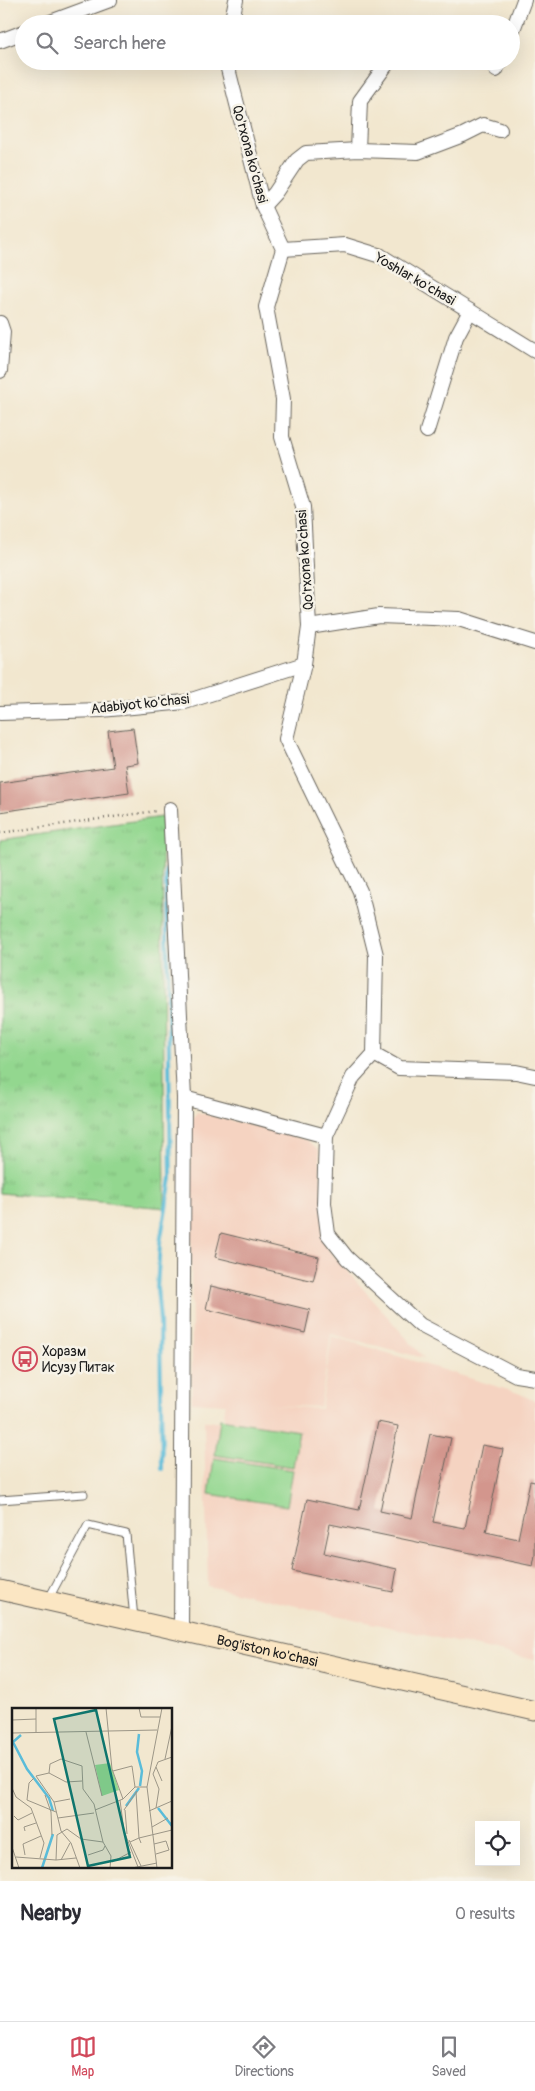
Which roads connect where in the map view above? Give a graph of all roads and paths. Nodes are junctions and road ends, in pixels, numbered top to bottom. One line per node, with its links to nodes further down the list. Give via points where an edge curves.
1 (110, 0): 4 (street)
2 (236, 0): 5 (street)
3 (524, 0): 6 (street)
4 (69, 15)
5 (233, 15)
6 (518, 15)
7 (15, 35): 8 (street)
8 (0, 41)
9 (228, 70): 13 (street, Qo'rxona ko'chasi)
10 (382, 70): 12 (street, via 360,101)
11 (500, 130): 12 (street, via 483,124 418,152)
12 (358, 150): 13 (street, via 306,153 297,160 276,193)
13 (263, 206): 14 (street, Qo'rxona ko'chasi)
14 (283, 249): 15 (street, Yoshlar ko'chasi, via 345,245 381,256); 20 (street, Qo'rxona ko'chasi, via 266,307 283,398 282,437 303,507)
15 (470, 311): 17 (street, Yoshlar ko'chasi); 19 (street, via 456,337)
16 (0, 323): 18 (street, via 3,332)
17 (535, 351)
18 (0, 371)
19 (427, 431)
20 (310, 627): 21 (street, via 379,616 459,619); 22 (street, Qo'rxona ko'chasi)
21 (535, 643)
22 (304, 664): 23 (street, Adabiyot ko'chasi, via 185,702 101,710); 26 (street, Qo'rxona ko'chasi, via 286,740 360,891 376,954)
23 (0, 713)
24 (170, 809): 25 (path); 28 (street)
25 (0, 833)
26 (374, 1054): 27 (street, via 399,1068 516,1072); 29 (street, via 353,1077)
27 (535, 1076)
28 (184, 1098): 29 (street); 36 (street)
29 (326, 1136): 30 (street, via 324,1203 328,1234 347,1258 420,1325 516,1375)
30 (535, 1378)
31 (84, 1494): 32 (lane)
32 (0, 1500)
33 (0, 1590): 34 (main road, Bog'iston ko'chasi)
34 (48, 1600): 35 (main road, Bog'iston ko'chasi); 35 (lane, via 88,1525 126,1534)
35 (135, 1622): 36 (main road, Bog'iston ko'chasi)
36 (181, 1632): 37 (main road, Bog'iston ko'chasi)
37 (535, 1711)

